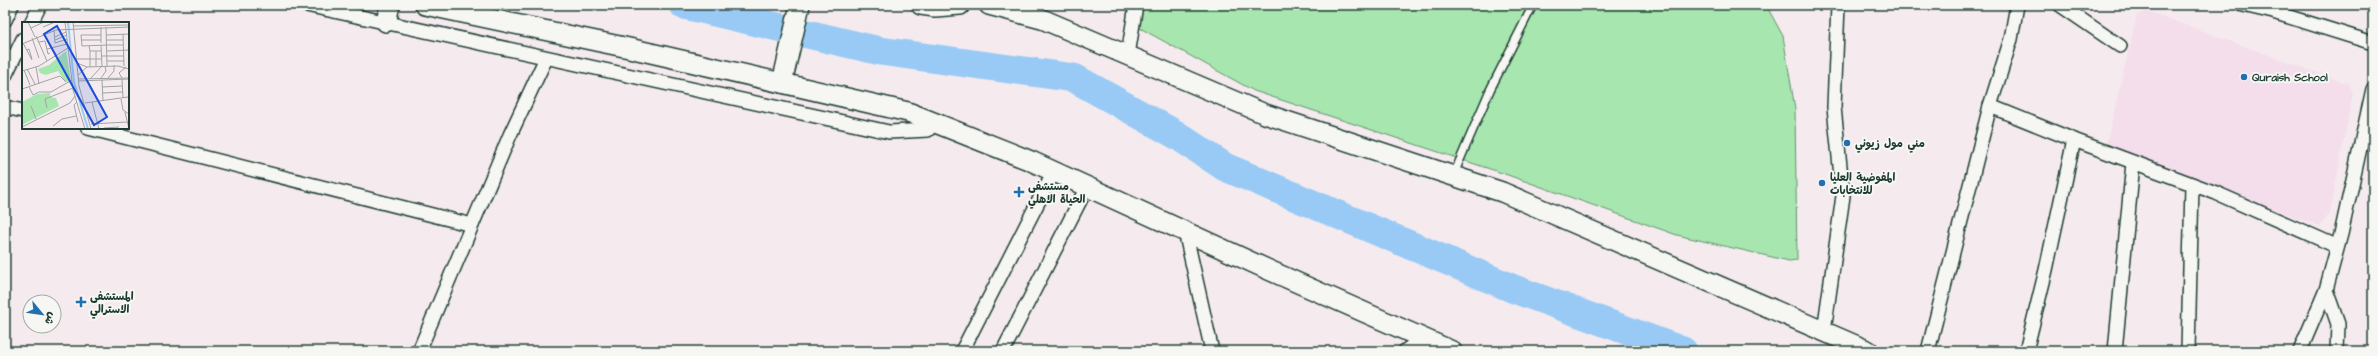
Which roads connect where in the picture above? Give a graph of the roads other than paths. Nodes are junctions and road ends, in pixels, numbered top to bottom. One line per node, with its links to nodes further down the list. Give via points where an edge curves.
1 (12, 5): 16 (street)
2 (40, 5): 17 (street)
3 (306, 5): 15 (street)
4 (425, 5): 24 (street)
5 (921, 5): 6 (street)
6 (960, 5)
7 (989, 5): 21 (street, via 1042,19)
8 (1136, 5): 21 (street)
9 (1532, 5): 34 (lane, via 1490,90)
10 (1838, 5): 41 (street, via 1834,107 1843,196)
11 (2017, 5): 26 (street, via 2010,39)
12 (2060, 5): 20 (street)
13 (2243, 5): 19 (street)
14 (800, 8): 24 (street)
15 (388, 14): 22 (street)
16 (5, 20)
17 (32, 22)
18 (22, 41): 23 (street)
19 (2373, 43)
20 (2120, 46)
21 (1128, 55): 34 (street, via 1265,114)
22 (546, 58): 29 (street, via 889,132 928,130); 37 (street)
23 (5, 76)
24 (782, 83): 29 (street, via 908,112)
25 (2373, 89): 39 (street, via 2341,234)
26 (1990, 106): 31 (street); 50 (street)
27 (5, 107): 28 (street)
28 (22, 111)
29 (935, 122): 33 (street)
30 (92, 129): 37 (street)
31 (2074, 140): 32 (street); 51 (street)
32 (2133, 163): 35 (street); 52 (street)
33 (1054, 171): 36 (street); 44 (street)
34 (1453, 176): 41 (street, via 1502,192)
35 (2192, 185): 39 (street); 53 (street)
36 (1087, 187): 38 (street); 45 (street)
37 (472, 225): 43 (street)
38 (1185, 231): 42 (street); 46 (street)
39 (2336, 246): 40 (street)
40 (2326, 290): 54 (street); 55 (street, via 2338,324)
41 (1824, 331): 49 (street)
42 (1423, 338): 47 (street); 48 (street)
43 (419, 351)
44 (962, 351)
45 (1003, 351)
46 (1212, 351)
47 (1405, 351)
48 (1452, 351)
49 (1869, 351)
50 (1928, 351)
51 (2026, 351)
52 (2116, 351)
53 (2188, 351)
54 (2300, 351)
55 (2337, 351)

